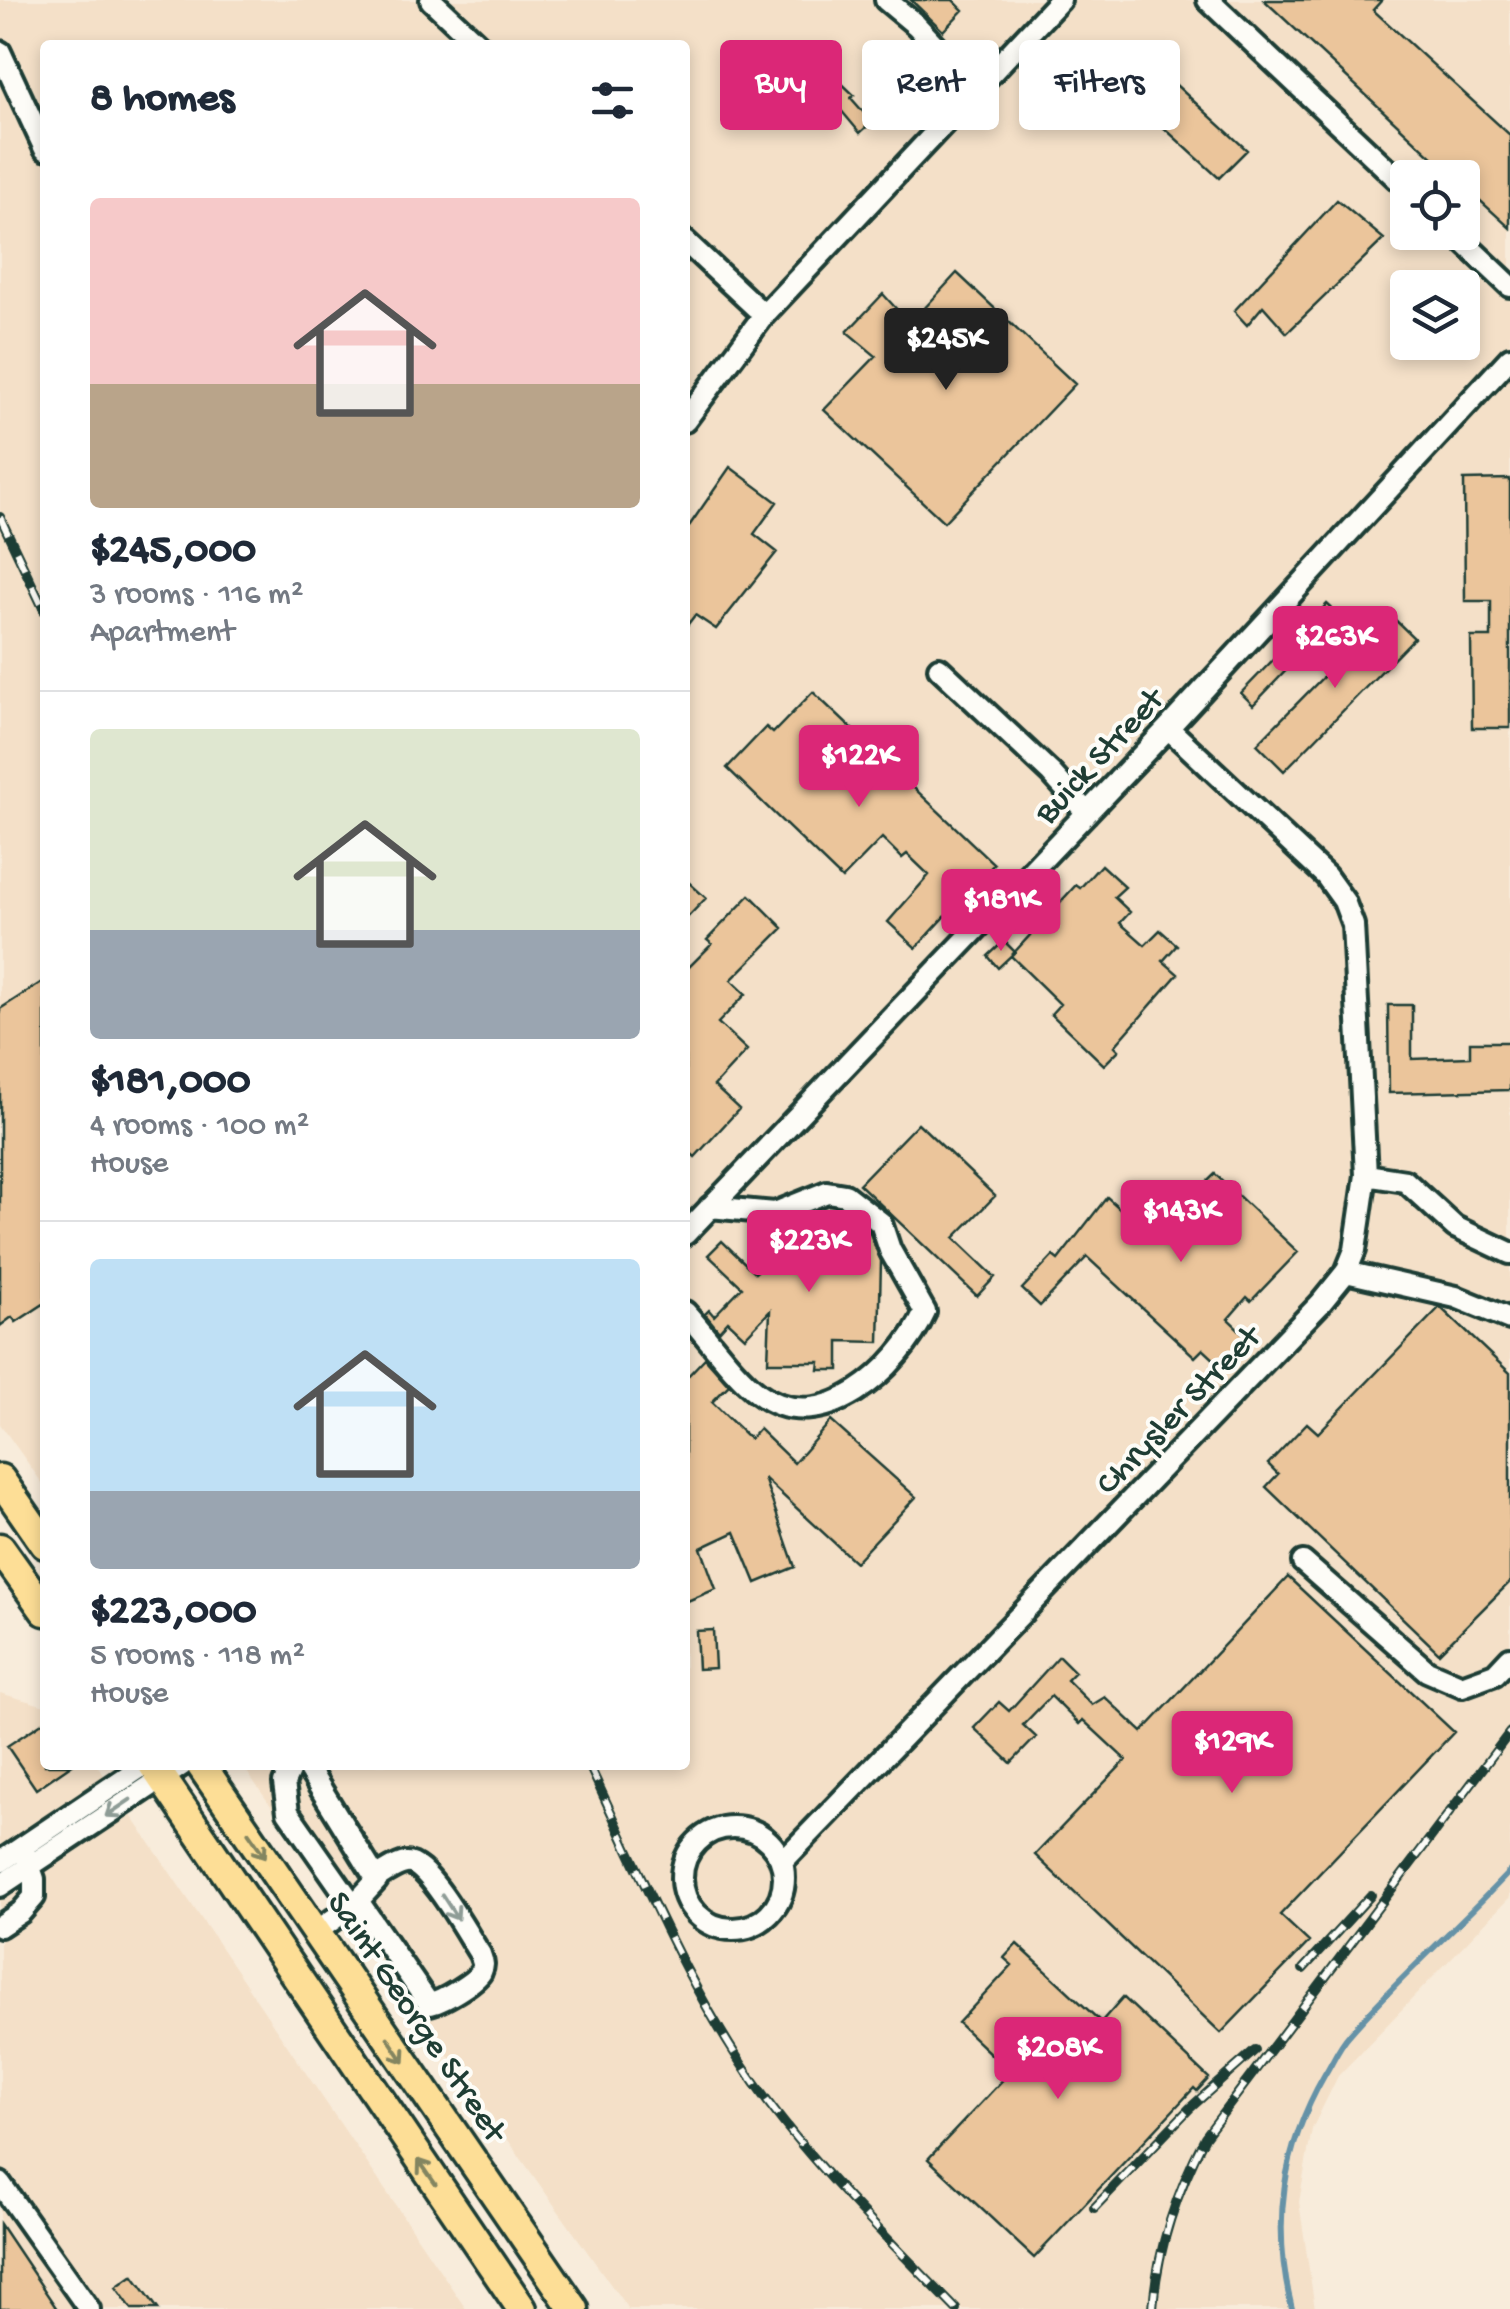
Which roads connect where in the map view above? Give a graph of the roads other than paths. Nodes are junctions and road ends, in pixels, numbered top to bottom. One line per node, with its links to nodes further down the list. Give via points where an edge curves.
1 (431, 0): 5 (lane)
2 (886, 0): 6 (lane)
3 (1060, 0): 8 (lane)
4 (1208, 0): 11 (lane)
5 (473, 40)
6 (929, 40)
7 (0, 52): 10 (lane)
8 (999, 65)
9 (938, 130): 15 (lane)
10 (40, 138)
11 (1390, 172)
12 (690, 246): 15 (lane)
13 (1472, 250): 14 (lane)
14 (1510, 286)
15 (764, 316): 17 (lane)
16 (1510, 358): 19 (lane, Buick Street)
17 (690, 414)
18 (938, 668): 20 (lane)
19 (1168, 728): 20 (lane, Buick Street); 21 (lane, Chrysler Street, via 1326,876 1344,901 1353,925)
20 (1087, 813): 22 (lane, Buick Street)
21 (1366, 1176): 24 (lane, via 1404,1182 1455,1227); 25 (lane, Chrysler Street)
22 (710, 1208): 23 (lane, Buick Street); 26 (lane, via 776,1213 827,1192 845,1195 881,1222 925,1312 886,1370 845,1399 817,1407 788,1406 757,1392)
23 (690, 1229)
24 (1510, 1253)
25 (1346, 1272): 27 (lane, via 1456,1297); 41 (lane, Chrysler Street)
26 (690, 1318)
27 (1510, 1318)
28 (0, 1479): 29 (main road)
29 (40, 1537)
30 (0, 1548): 32 (main road)
31 (1303, 1562): 33 (lane, via 1427,1671 1462,1686 1495,1674)
32 (40, 1604)
33 (1510, 1658)
34 (157, 1770): 39 (lane)
35 (161, 1770): 49 (main road, one-way to 35)
36 (204, 1770): 46 (main road, Saint George Street, one-way to 46)
37 (290, 1770): 44 (lane, via 284,1783 288,1812)
38 (309, 1770): 42 (lane)
39 (26, 1857): 40 (lane); 43 (lane); 45 (lane, via 34,1897)
40 (0, 1862)
41 (782, 1862): 41 (lane, via 781,1899 754,1926 717,1928 688,1904 682,1867 703,1836 740,1827 758,1833)
42 (377, 1878): 44 (lane); 44 (lane, one-way to 44, via 404,1863 430,1877 480,1954 480,1974 429,2004)
43 (0, 1886)
44 (355, 1903): 46 (lane)
45 (0, 1926)
46 (316, 1931): 50 (main road, Saint George Street, one-way to 50)
47 (0, 2184): 48 (lane)
48 (88, 2309)
49 (522, 2309)
50 (574, 2309)

